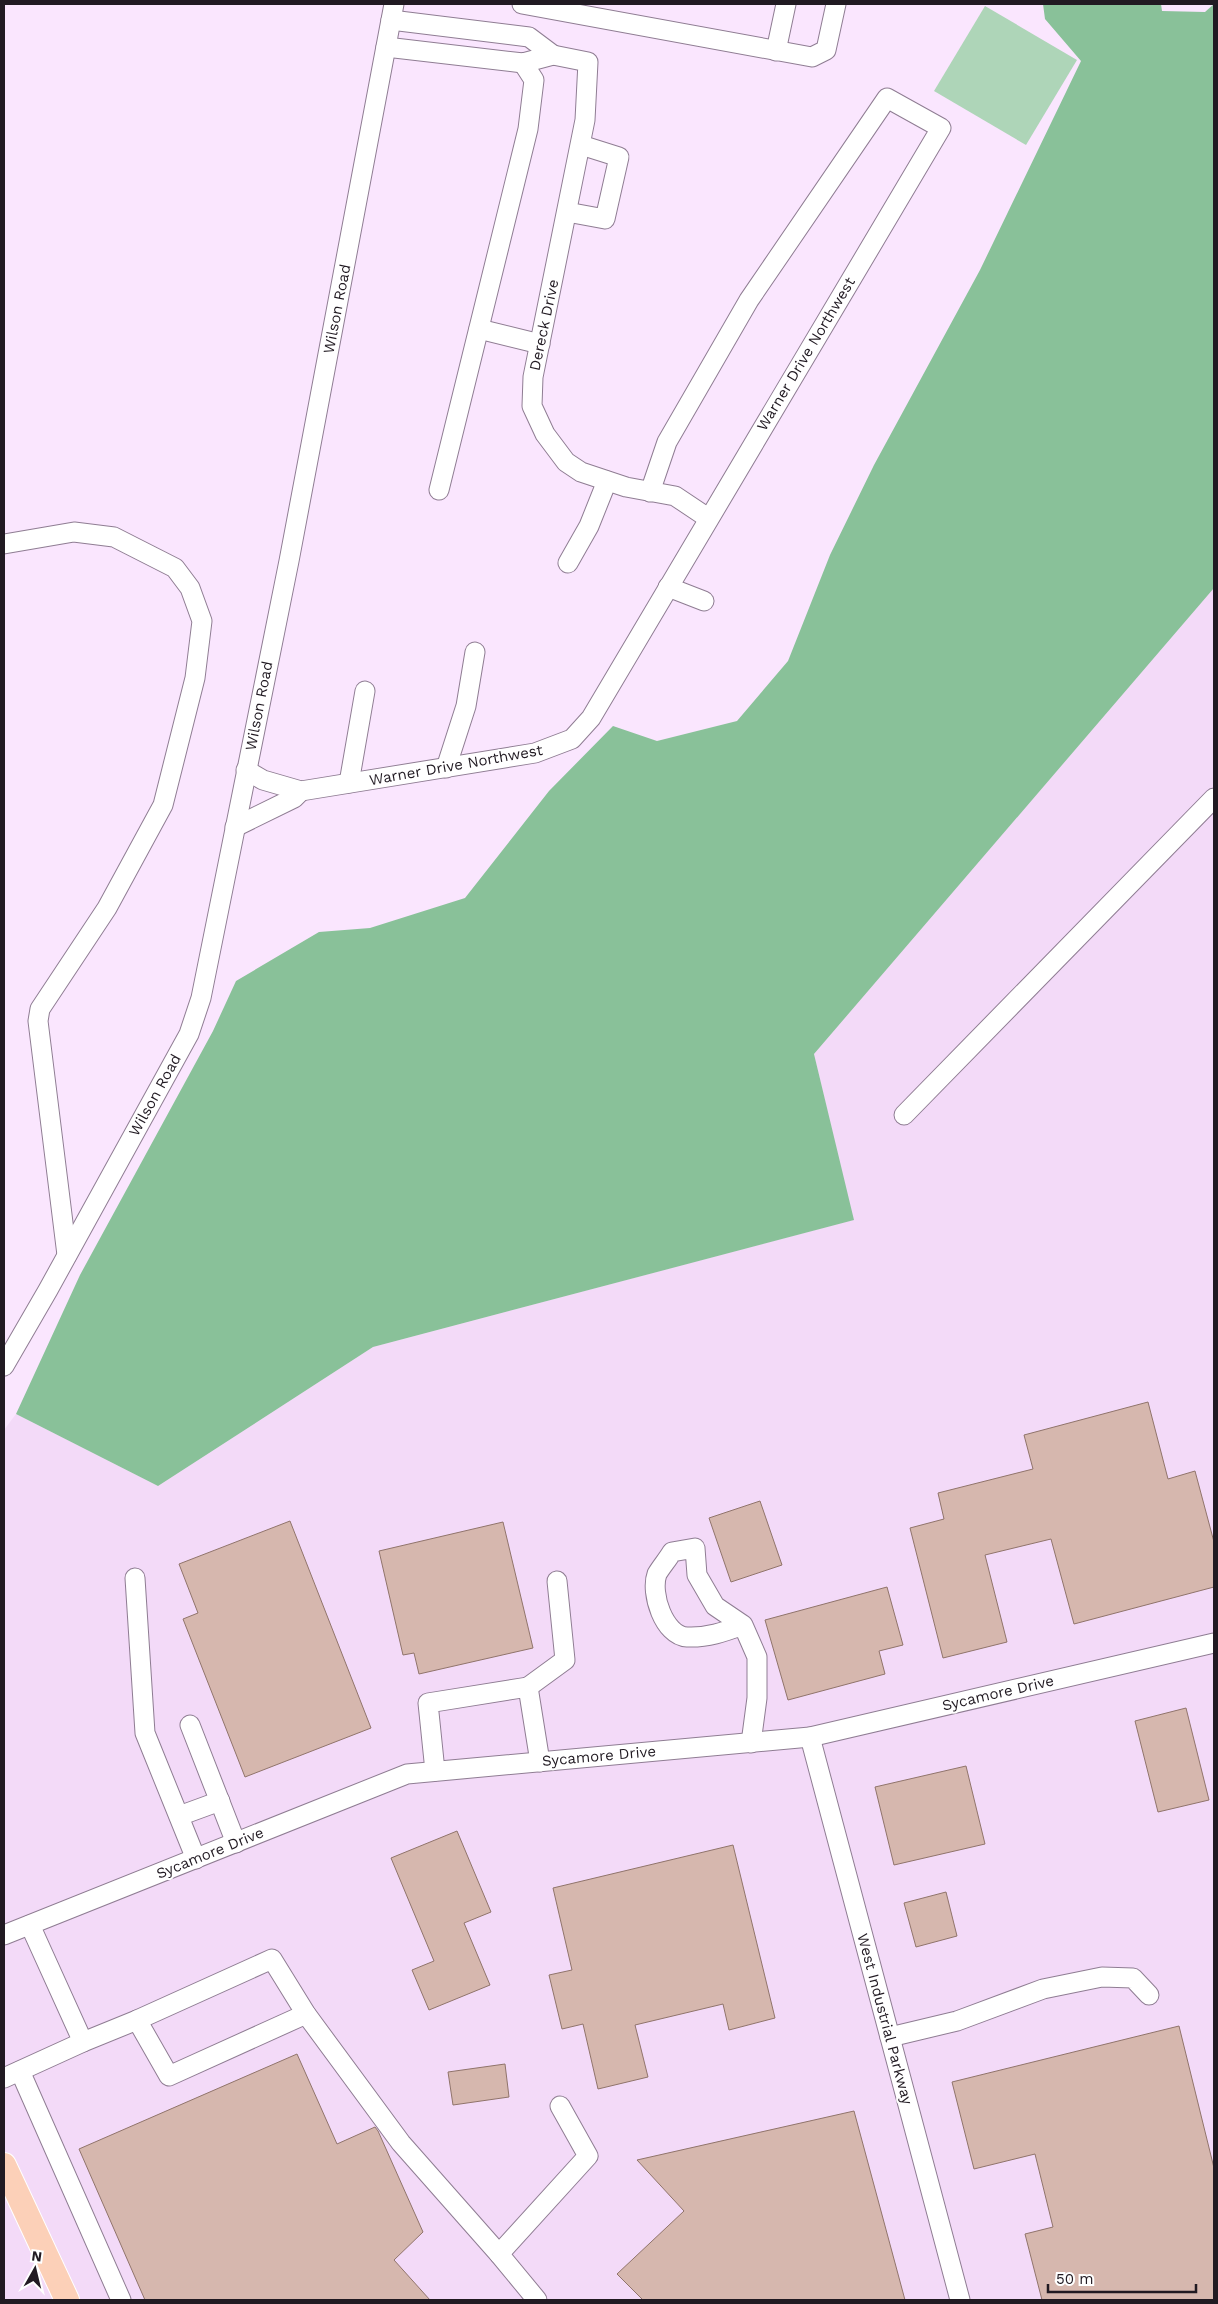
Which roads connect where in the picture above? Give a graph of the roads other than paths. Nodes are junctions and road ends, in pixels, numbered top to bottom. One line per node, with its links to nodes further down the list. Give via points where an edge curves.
1 (528, 4): 4 (street)
2 (786, 4): 7 (street)
3 (836, 4): 7 (street, via 826,50 812,58)
4 (575, 9): 7 (street)
5 (393, 12): 6 (street, Wilson Road); 8 (street, Dereck Drive, via 529,37)
6 (386, 47): 9 (street, Dereck Drive); 25 (street, Wilson Road, via 289,562)
7 (776, 51)
8 (553, 55): 9 (street, Dereck Drive); 10 (street, Dereck Drive, via 588,62 586,120)
9 (523, 63): 12 (street, via 534,80 528,129)
10 (581, 145): 11 (street, Dereck Drive); 11 (street, via 619,156 605,219)
11 (567, 212): 13 (street, Dereck Drive)
12 (479, 329): 13 (street); 15 (street)
13 (540, 344): 14 (street, Dereck Drive, via 533,377 532,406 545,434 566,462 580,472)
14 (607, 481): 16 (street, Dereck Drive); 19 (street, via 589,526)
15 (439, 490)
16 (650, 492): 17 (street, Dereck Drive, via 675,496); 17 (street, Warner Drive Northwest, via 667,442 749,300 887,98 941,128)
17 (708, 518): 20 (street, Warner Drive Northwest)
18 (4, 544): 31 (street, via 74,532 114,536 175,568 190,588 202,621 195,678 163,805 107,908 40,1009 38,1021)
19 (568, 563)
20 (668, 587): 21 (street); 24 (street, Warner Drive Northwest, via 591,718 572,739 535,753)
21 (704, 601)
22 (475, 652): 24 (street, via 466,706)
23 (365, 691): 26 (street)
24 (446, 768): 26 (street, Warner Drive Northwest)
25 (246, 770): 27 (street, Warner Drive Northwest, via 263,780); 29 (street, Wilson Road)
26 (349, 783): 27 (street, Warner Drive Northwest)
27 (301, 791): 29 (street, via 294,798)
28 (1214, 798): 30 (street)
29 (235, 826): 31 (street, Wilson Road, via 201,998 189,1034)
30 (904, 1115)
31 (67, 1255): 32 (street, Wilson Road)
32 (4, 1366)
33 (135, 1578): 44 (street, via 146,1733)
34 (557, 1581): 37 (street, via 565,1660)
35 (743, 1625): 35 (street, via 715,1606 697,1575 695,1548 672,1552 657,1575 655,1599 667,1624 684,1637 712,1636); 40 (street, via 757,1657 757,1698)
36 (1214, 1643): 39 (street, Sycamore Drive)
37 (528, 1687): 41 (street); 42 (street, via 428,1703)
38 (190, 1725): 43 (street)
39 (810, 1737): 40 (street, Sycamore Drive); 52 (street, West Industrial Parkway)
40 (751, 1742): 41 (street, Sycamore Drive)
41 (540, 1762): 42 (street, Sycamore Drive)
42 (435, 1771): 45 (street, Sycamore Drive, via 408,1774)
43 (220, 1801): 44 (street); 45 (street)
44 (179, 1816): 46 (street)
45 (236, 1843): 46 (street, Sycamore Drive)
46 (196, 1859): 47 (street, Sycamore Drive)
47 (30, 1925): 48 (street, Sycamore Drive); 53 (street)
48 (4, 1935)
49 (1149, 1995): 52 (street, via 1133,1978 1102,1977 1043,1989 957,2021)
50 (306, 2014): 51 (street, via 272,1959); 51 (street, via 168,2076); 57 (street, via 401,2143)
51 (137, 2020): 53 (street)
52 (890, 2037): 61 (street, West Industrial Parkway)
53 (83, 2042): 54 (street)
54 (12, 2074): 59 (street)
55 (560, 2106): 57 (street, via 588,2156)
56 (4, 2165): 58 (main road)
57 (500, 2254): 60 (street)
58 (67, 2300)
59 (122, 2300)
60 (537, 2300)
61 (960, 2300)

